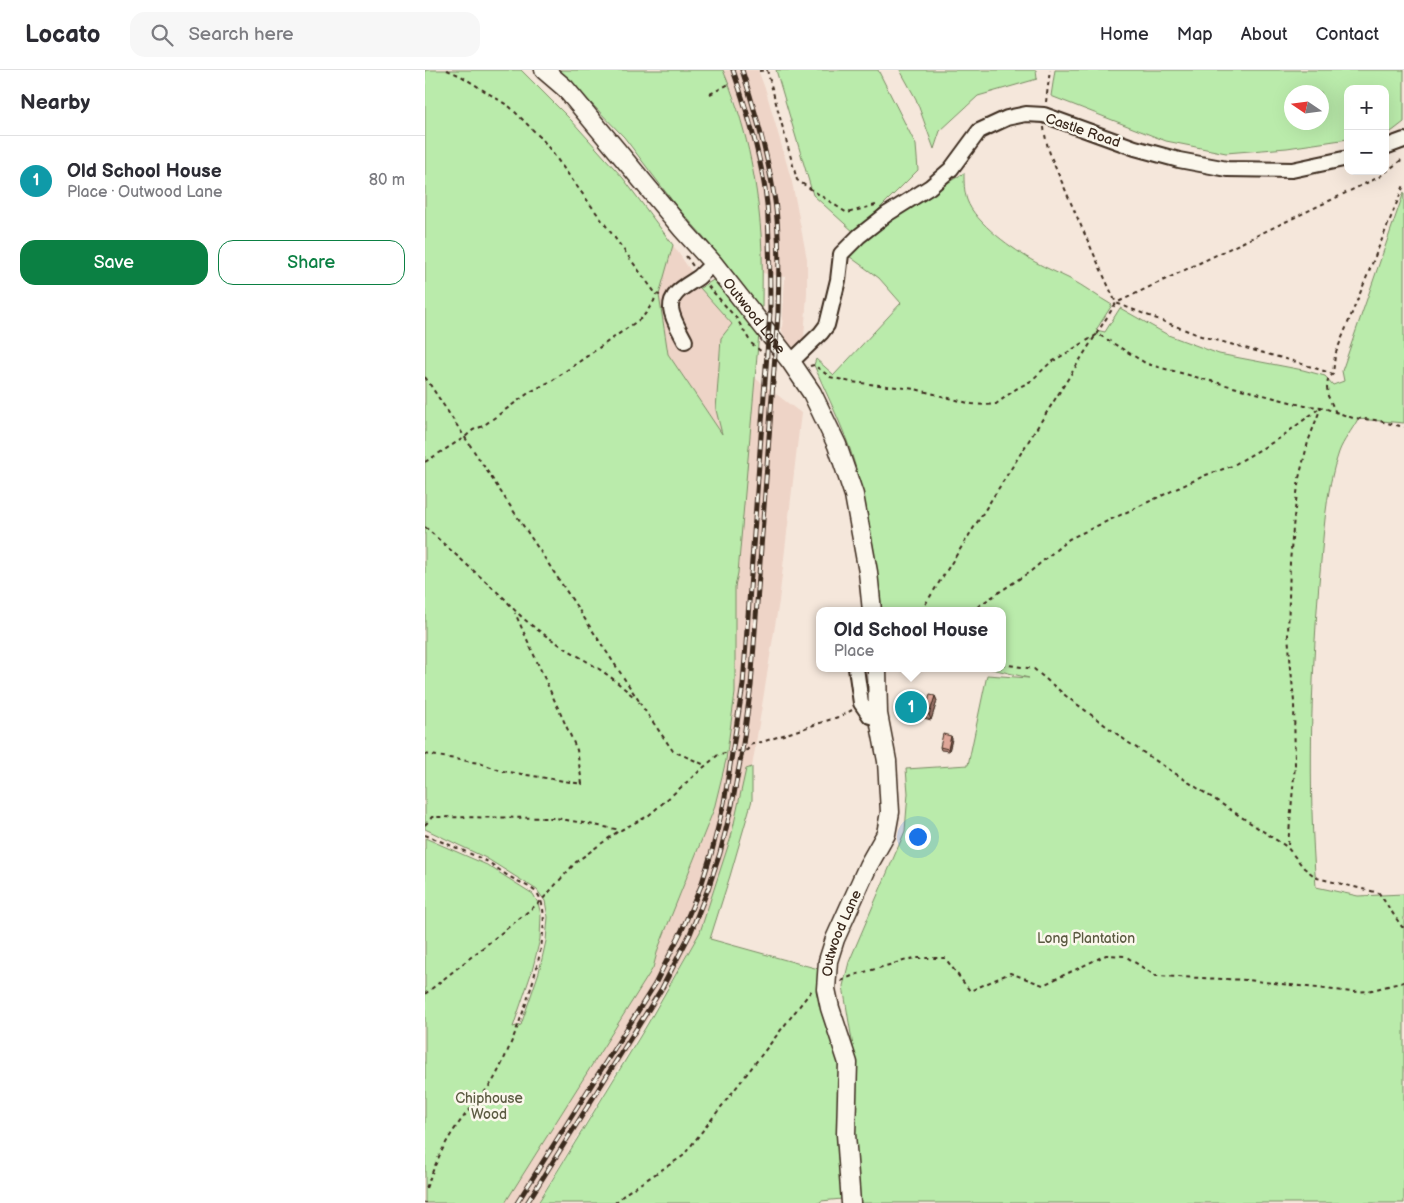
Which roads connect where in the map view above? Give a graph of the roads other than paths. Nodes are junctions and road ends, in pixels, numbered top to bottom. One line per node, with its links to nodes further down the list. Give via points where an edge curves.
1 (544, 70): 5 (main road, Outwood Lane, via 565,88)
2 (1404, 140): 3 (street)
3 (1389, 146)
4 (1344, 159): 7 (street, Castle Road, via 1293,170 1227,170 1135,148 1044,115 1007,118 979,131 951,170 887,214 841,254 827,325)
5 (713, 263): 6 (street, via 672,299 672,314); 7 (main road, Outwood Lane)
6 (685, 341)
7 (793, 365): 8 (main road, Outwood Lane, via 812,393 844,463 860,526)
8 (870, 607)
9 (857, 672): 11 (street, via 861,703 870,716)
10 (877, 672): 11 (main road, Outwood Lane)
11 (878, 714): 12 (main road, Outwood Lane, via 887,761 891,812 886,834 835,939 826,980 829,1008 848,1063 846,1134)
12 (851, 1203)

